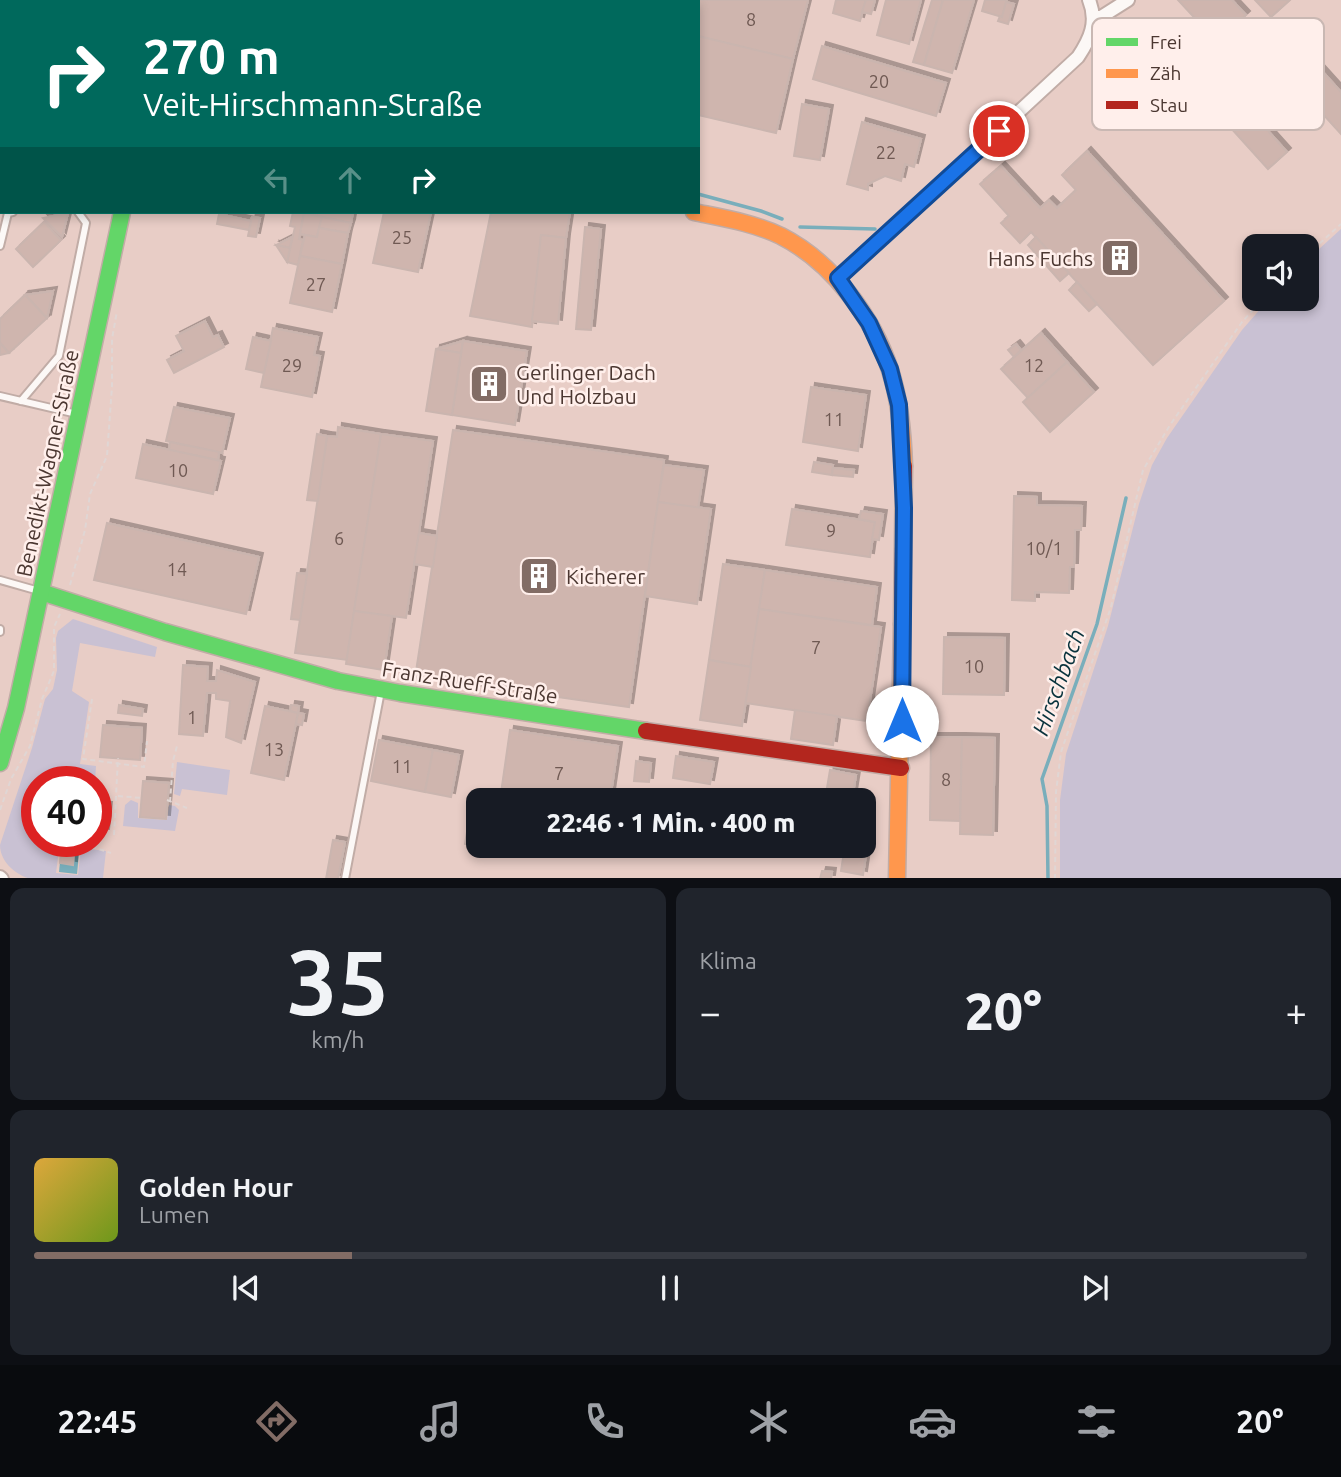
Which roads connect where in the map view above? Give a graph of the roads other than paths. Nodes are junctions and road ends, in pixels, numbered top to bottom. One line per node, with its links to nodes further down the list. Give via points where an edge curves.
1 (1090, 0): 3 (street)
2 (1128, 0): 3 (street)
3 (1094, 17)
4 (1092, 24): 10 (street, via 1087,43 1060,75)
5 (700, 213): 10 (street, via 758,227 788,240)
6 (9, 214): 9 (lane)
7 (79, 214): 12 (lane, via 86,223 60,356)
8 (122, 214): 13 (street, Benedikt-Wagner-Straße)
9 (0, 246)
10 (838, 278): 18 (street, via 869,323 890,369 899,405 904,508)
11 (0, 397): 12 (lane)
12 (22, 401): 13 (lane)
13 (78, 414): 15 (street, Benedikt-Wagner-Straße)
14 (0, 580): 15 (lane)
15 (41, 592): 16 (street, Franz-Rueff-Straße, via 256,658); 17 (street, Benedikt-Wagner-Straße)
16 (381, 689): 18 (street, Franz-Rueff-Straße); 19 (lane)
17 (0, 763)
18 (901, 768): 20 (street)
19 (345, 878)
20 (897, 878)

